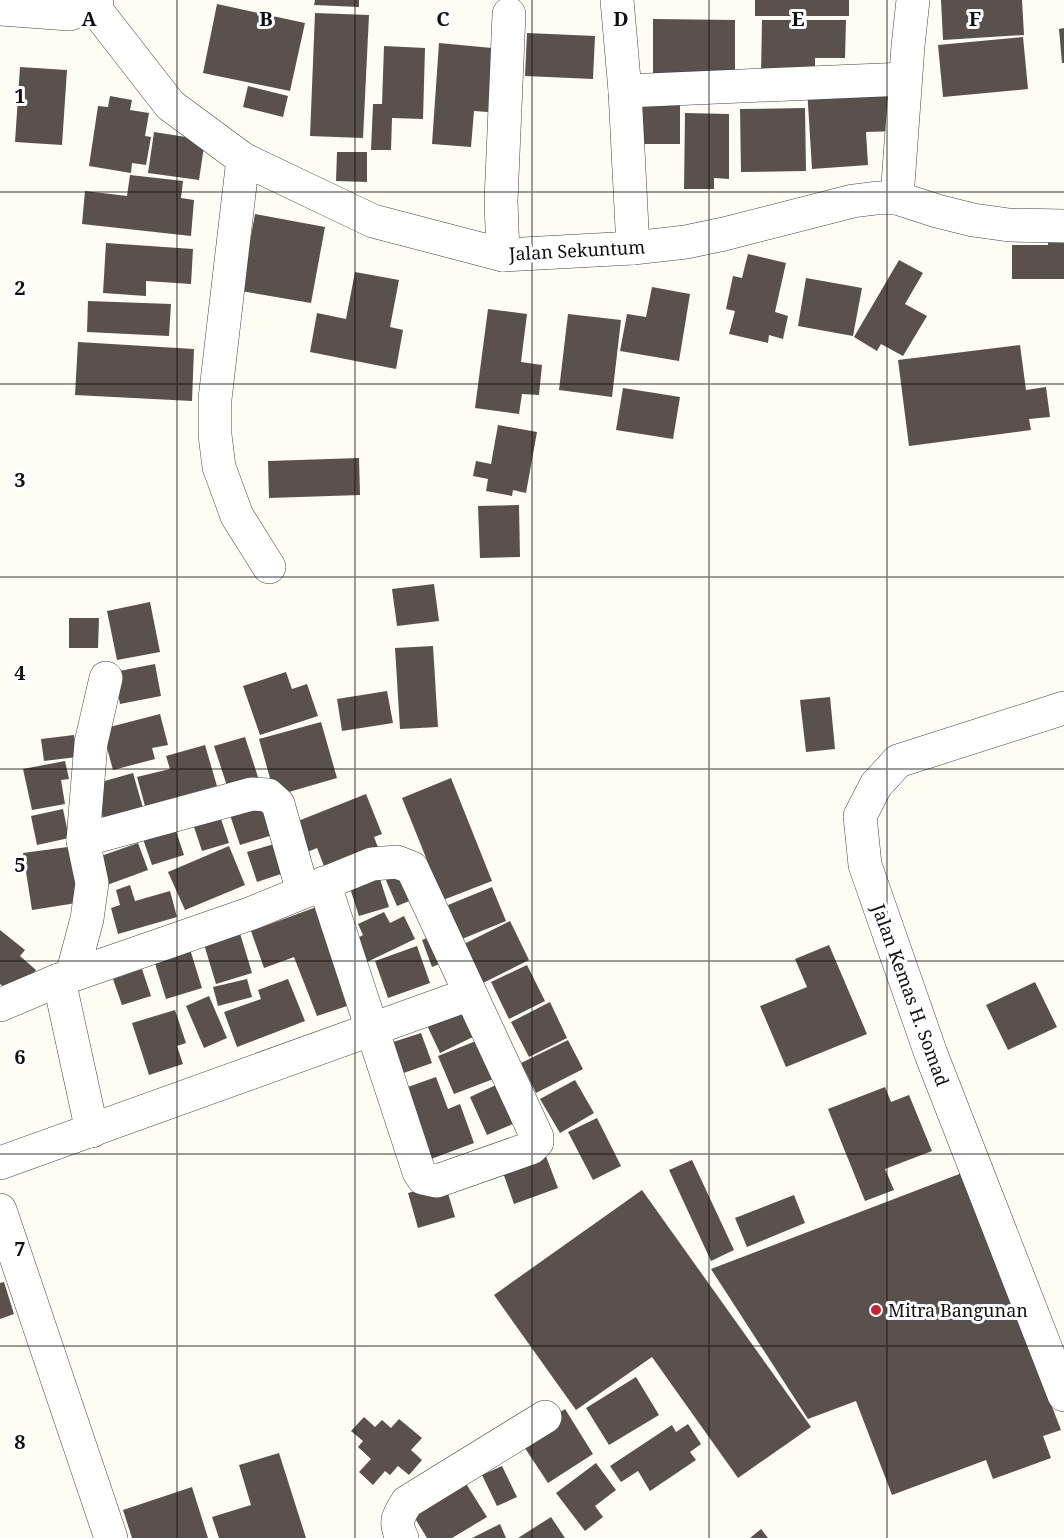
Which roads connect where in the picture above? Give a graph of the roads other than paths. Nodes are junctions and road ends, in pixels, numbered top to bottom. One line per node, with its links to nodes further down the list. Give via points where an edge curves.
1 (617, 0): 7 (street)
2 (913, 0): 6 (street)
3 (95, 3): 4 (street, via 69,14); 8 (street, Jalan Sekuntum, via 170,105)
4 (0, 9)
5 (508, 14): 12 (street, via 501,201)
6 (905, 79): 7 (street); 9 (street)
7 (625, 91): 11 (street)
8 (243, 159): 12 (street, Jalan Sekuntum, via 373,221); 13 (street, via 215,399 215,435 219,467 237,516)
9 (897, 198): 10 (street, Jalan Sekuntum, via 973,220); 11 (street, Jalan Sekuntum, via 853,201 724,234)
10 (1064, 226)
11 (633, 248): 12 (street, Jalan Sekuntum)
12 (503, 255)
13 (269, 567)
14 (106, 678): 16 (street, via 91,743)
15 (1064, 708): 25 (street, Jalan Kemas H. Somad, via 898,762 876,785 860,816 865,865 931,1054)
16 (83, 840): 17 (street, via 252,794 268,795 278,804); 18 (street, via 92,883 87,919)
17 (313, 888): 18 (street); 19 (street, via 372,864 396,862 412,868); 21 (street)
18 (66, 977): 20 (street); 22 (street)
19 (470, 994): 21 (street); 21 (street, via 537,1137 531,1148 437,1181 423,1179)
20 (0, 1005)
21 (373, 1030): 22 (street)
22 (92, 1131): 23 (street)
23 (0, 1163)
24 (0, 1210): 27 (street)
25 (1064, 1395)
26 (545, 1417): 28 (street, via 407,1502 399,1516)
27 (111, 1538)
28 (402, 1538)

